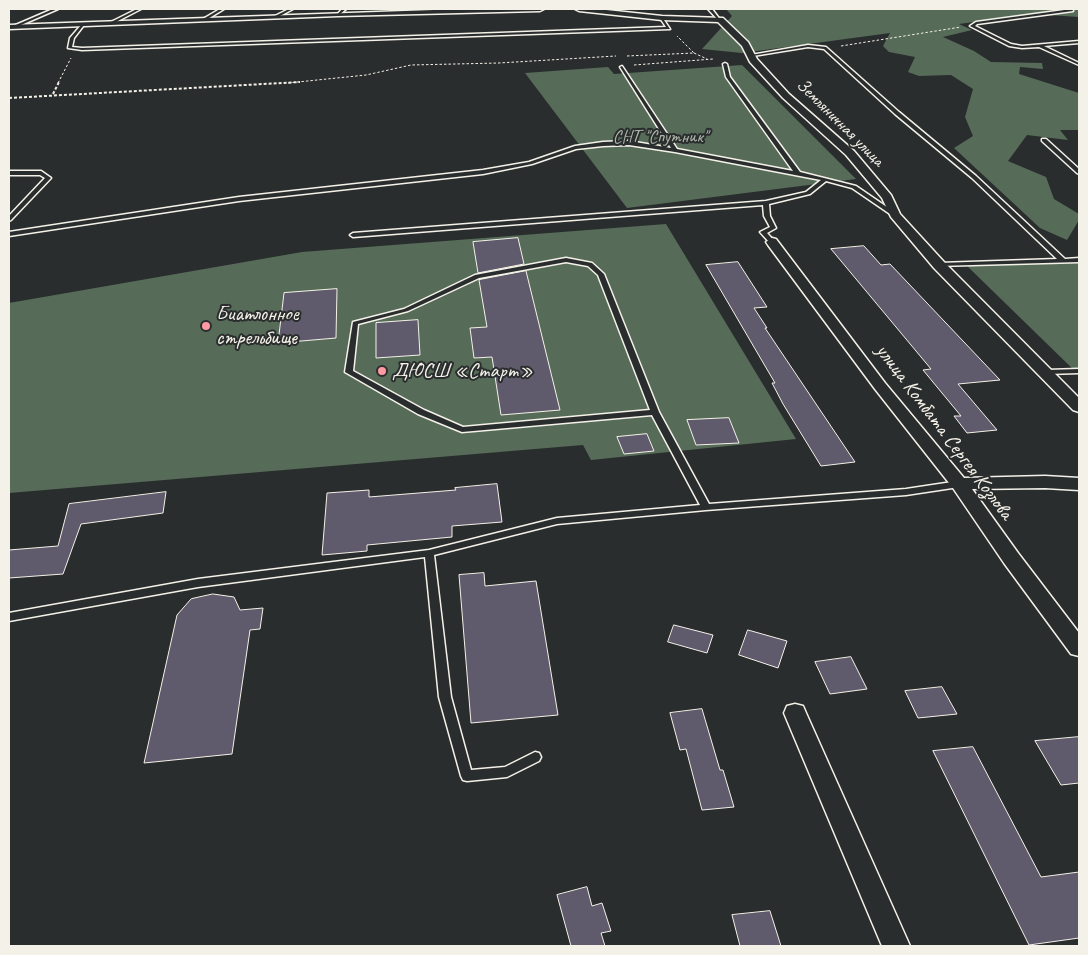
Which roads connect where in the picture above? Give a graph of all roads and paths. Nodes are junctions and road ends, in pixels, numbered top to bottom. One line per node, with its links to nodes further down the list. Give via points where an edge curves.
1 (56, 9): 18 (lane)
2 (139, 9): 15 (lane)
3 (222, 9): 13 (lane)
4 (290, 9): 11 (lane)
5 (540, 9): 8 (street)
6 (579, 9): 12 (street)
7 (710, 9): 14 (lane)
8 (463, 10): 10 (street)
9 (1072, 10): 17 (lane)
10 (341, 11): 11 (street)
11 (277, 16): 13 (street)
12 (662, 18): 14 (street); 19 (lane)
13 (205, 19): 15 (street)
14 (720, 20): 25 (street, Земляничная улица)
15 (111, 23): 16 (street)
16 (82, 25): 18 (street); 22 (lane, via 72,38)
17 (972, 26): 21 (lane, via 1010,45); 23 (path)
18 (11, 27)
19 (669, 28): 22 (lane, via 208,46); 24 (path)
20 (1079, 42): 21 (lane)
21 (1040, 46): 29 (lane)
22 (70, 48): 31 (path, via 72,59)
23 (825, 48): 25 (lane, via 808,46); 46 (lane, via 897,114 974,177)
24 (694, 53): 26 (path); 31 (path, via 499,64 411,65 366,75 291,83)
25 (753, 54): 40 (street, Земляничная улица, via 753,60 786,96 850,153 887,197)
26 (708, 59): 27 (path); 28 (path); 30 (path)
27 (717, 59)
28 (725, 64): 37 (lane, via 728,77)
29 (1079, 64)
30 (622, 67): 34 (lane)
31 (54, 94): 32 (path)
32 (9, 98)
33 (1044, 140): 35 (lane)
34 (675, 150): 37 (lane); 42 (lane, via 629,143 603,144 575,148 530,164 483,172 239,199)
35 (1079, 172)
36 (9, 173): 41 (lane, via 41,174 48,178)
37 (798, 174): 38 (lane)
38 (825, 179): 39 (lane, via 808,193); 40 (lane, via 854,187)
39 (766, 203): 43 (lane); 44 (lane, via 767,216 773,228 763,232)
40 (895, 215): 47 (street, Земляничная улица)
41 (9, 219)
42 (9, 234)
43 (352, 236)
44 (772, 242): 52 (street, улица Комбата Сергея Козлова, via 880,386)
45 (1079, 260): 46 (lane)
46 (1063, 261): 47 (lane)
47 (939, 265): 49 (street, Земляничная улица)
48 (1079, 371): 49 (lane)
49 (1047, 372): 50 (street, Земляничная улица)
50 (1079, 407)
51 (654, 412): 51 (lane, via 462,430 421,412 349,372 355,323 406,310 477,276 566,260 590,264 601,274); 54 (lane)
52 (959, 484): 53 (street); 54 (lane, via 906,492); 57 (street, улица Комбата Сергея Козлова)
53 (1079, 484)
54 (706, 507): 55 (lane, via 557,521)
55 (429, 553): 56 (lane, via 198,582); 59 (lane, via 445,697 467,776 507,772)
56 (9, 617)
57 (1079, 648)
58 (795, 713): 60 (street)
59 (535, 757)
60 (896, 946)

